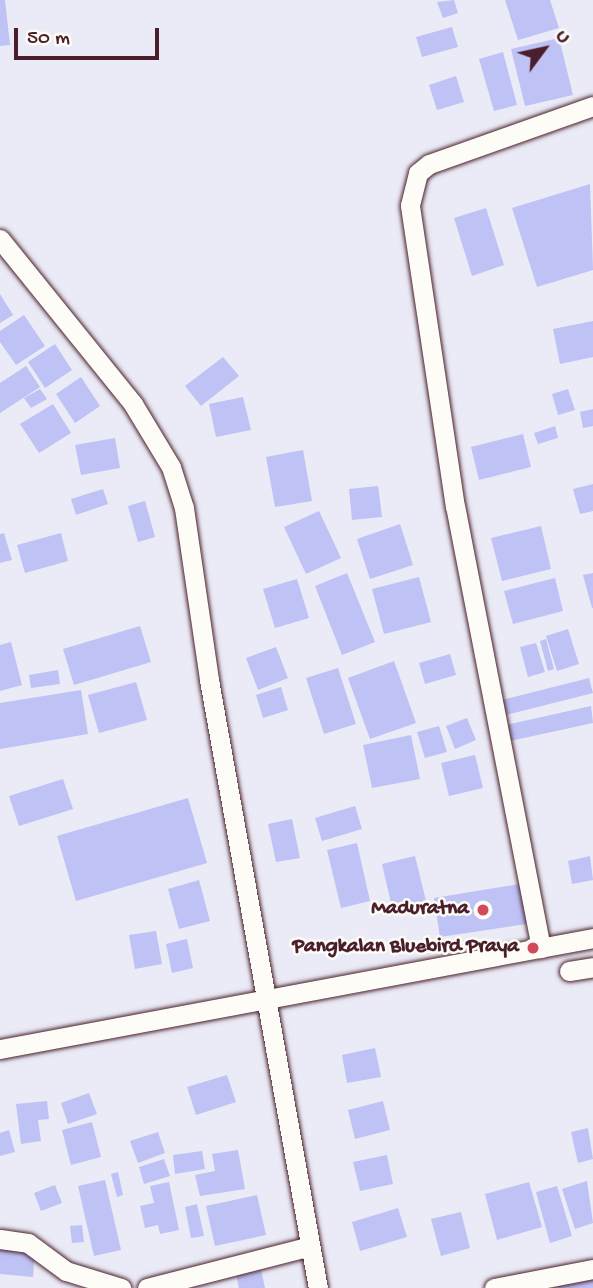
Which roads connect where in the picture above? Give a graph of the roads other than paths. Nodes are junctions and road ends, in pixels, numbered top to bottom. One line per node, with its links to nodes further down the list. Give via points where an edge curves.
1 (593, 106): 4 (street, via 429,164 418,173 410,205 455,507)
2 (0, 239): 7 (street, via 133,404 171,467 184,508 191,575)
3 (593, 938): 4 (street)
4 (541, 947): 7 (street)
5 (593, 967): 6 (street)
6 (569, 971)
7 (267, 999): 8 (street); 10 (street)
8 (0, 1048)
9 (0, 1239): 13 (street, via 28,1243 66,1271)
10 (310, 1246): 14 (street); 15 (street)
11 (593, 1269): 12 (street)
12 (545, 1283): 16 (street)
13 (121, 1288)
14 (147, 1288)
15 (318, 1288)
16 (494, 1288)

